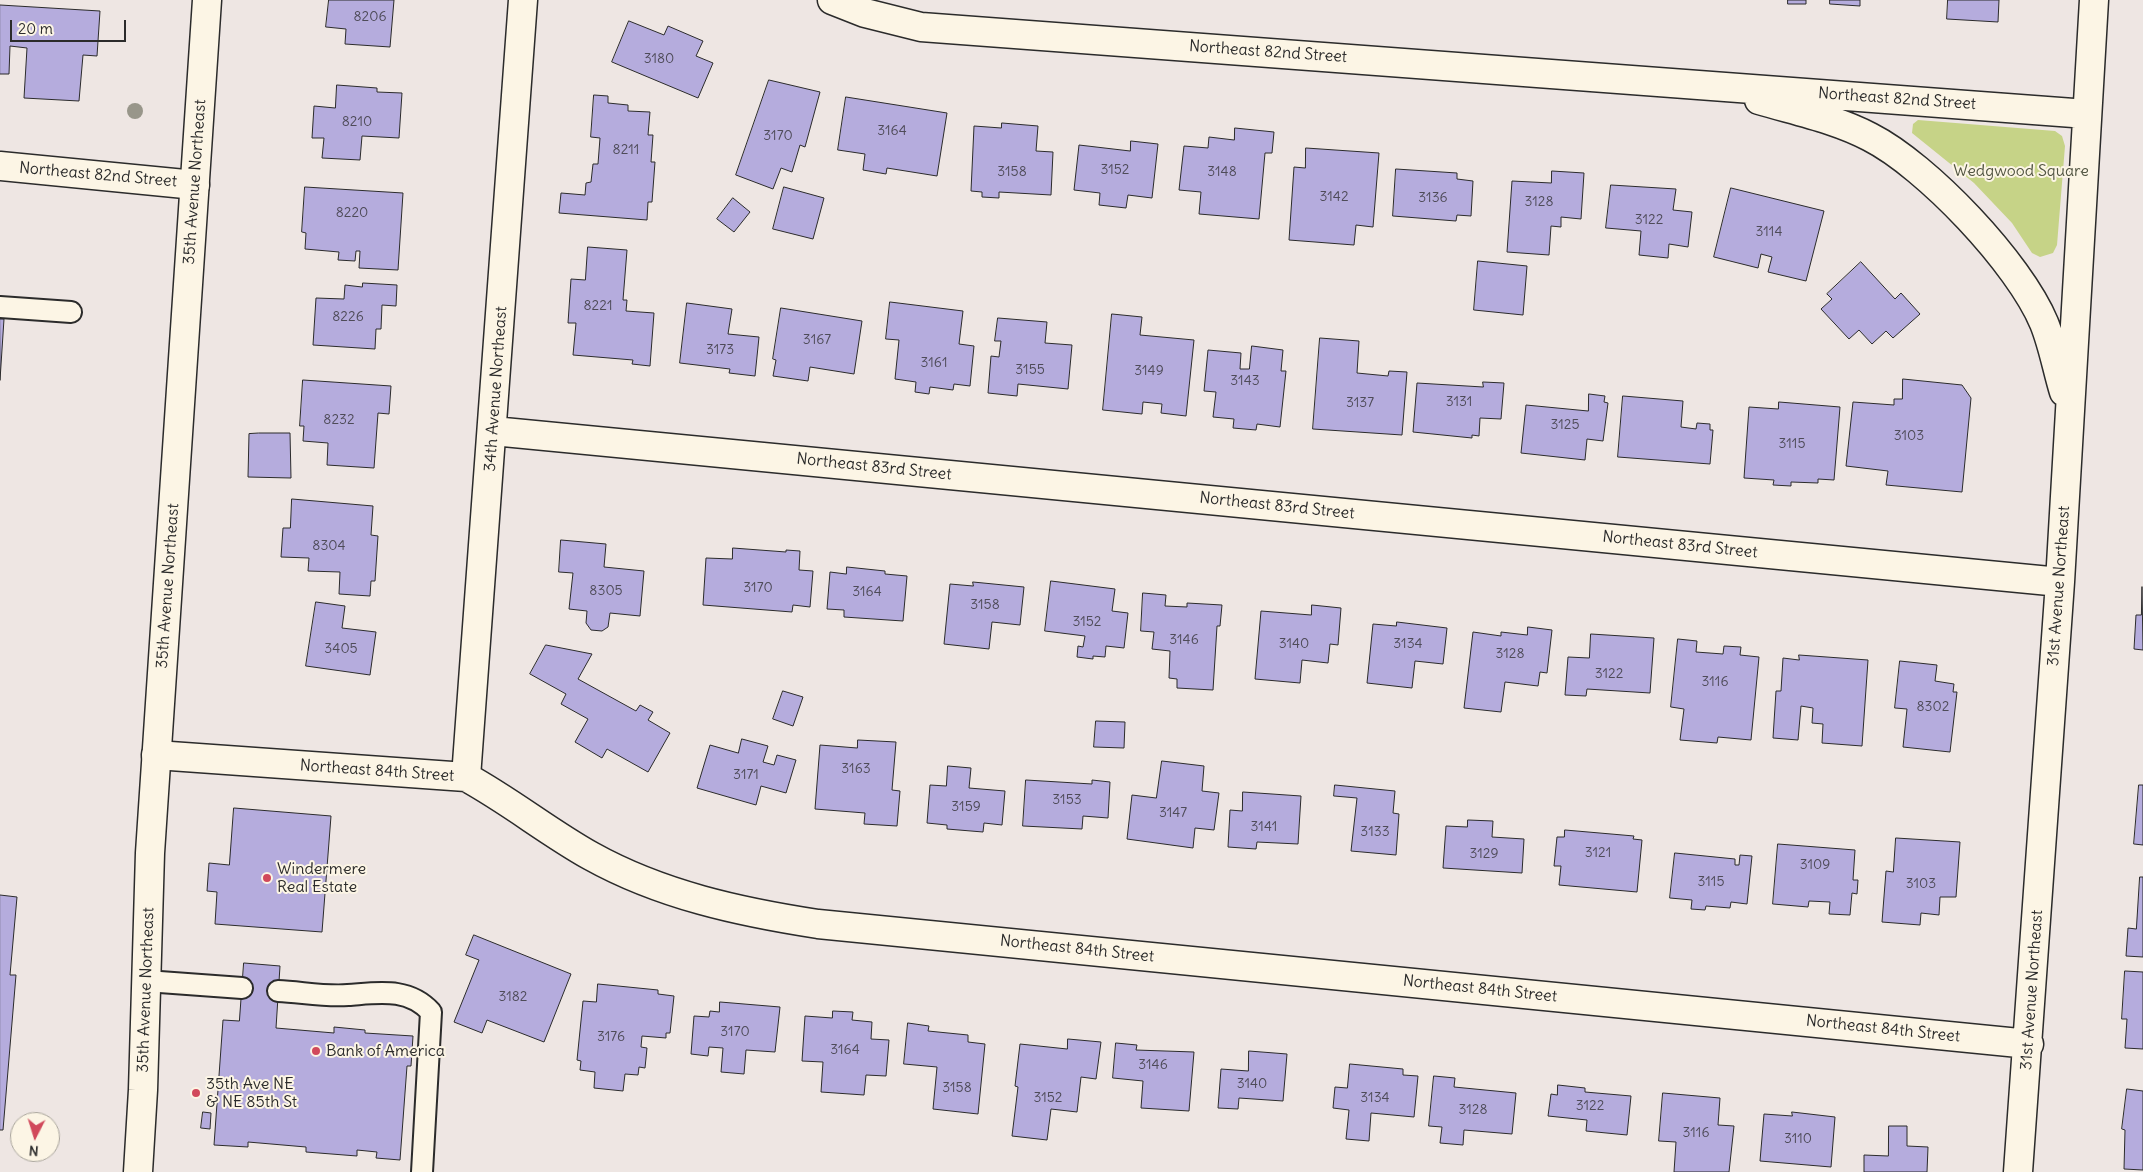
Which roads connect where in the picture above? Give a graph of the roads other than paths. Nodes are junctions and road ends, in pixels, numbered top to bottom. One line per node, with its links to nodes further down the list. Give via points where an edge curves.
1 (207, 0): 8 (street, 35th Avenue Northeast)
2 (523, 0): 12 (street, 34th Avenue Northeast)
3 (832, 0): 5 (street, Northeast 82nd Street, via 864,13 921,27)
4 (2094, 0): 6 (street, 31st Avenue Northeast)
5 (1707, 84): 6 (street, Northeast 82nd Street); 11 (street, Northeast 82nd Street, via 1839,124 1868,136 1889,147 1954,202 2032,299 2044,323)
6 (2087, 114): 11 (street, 31st Avenue Northeast)
7 (0, 166): 8 (street, Northeast 82nd Street)
8 (196, 185): 14 (street, 35th Avenue Northeast)
9 (0, 307): 10 (lane)
10 (71, 312)
11 (2070, 412): 13 (street, 31st Avenue Northeast)
12 (493, 431): 13 (street, Northeast 83rd Street); 15 (street, 34th Avenue Northeast)
13 (2060, 582): 19 (street, 31st Avenue Northeast)
14 (156, 756): 15 (street, Northeast 84th Street); 16 (street, 35th Avenue Northeast)
15 (466, 778): 19 (street, Northeast 84th Street, via 495,793 551,833 600,860 671,891 765,916 818,924)
16 (146, 981): 17 (lane); 20 (street, 35th Avenue Northeast)
17 (242, 988)
18 (278, 991): 21 (lane, via 405,995 431,1012)
19 (2028, 1044): 22 (street, 31st Avenue Northeast)
20 (138, 1172)
21 (422, 1172)
22 (2018, 1172)

